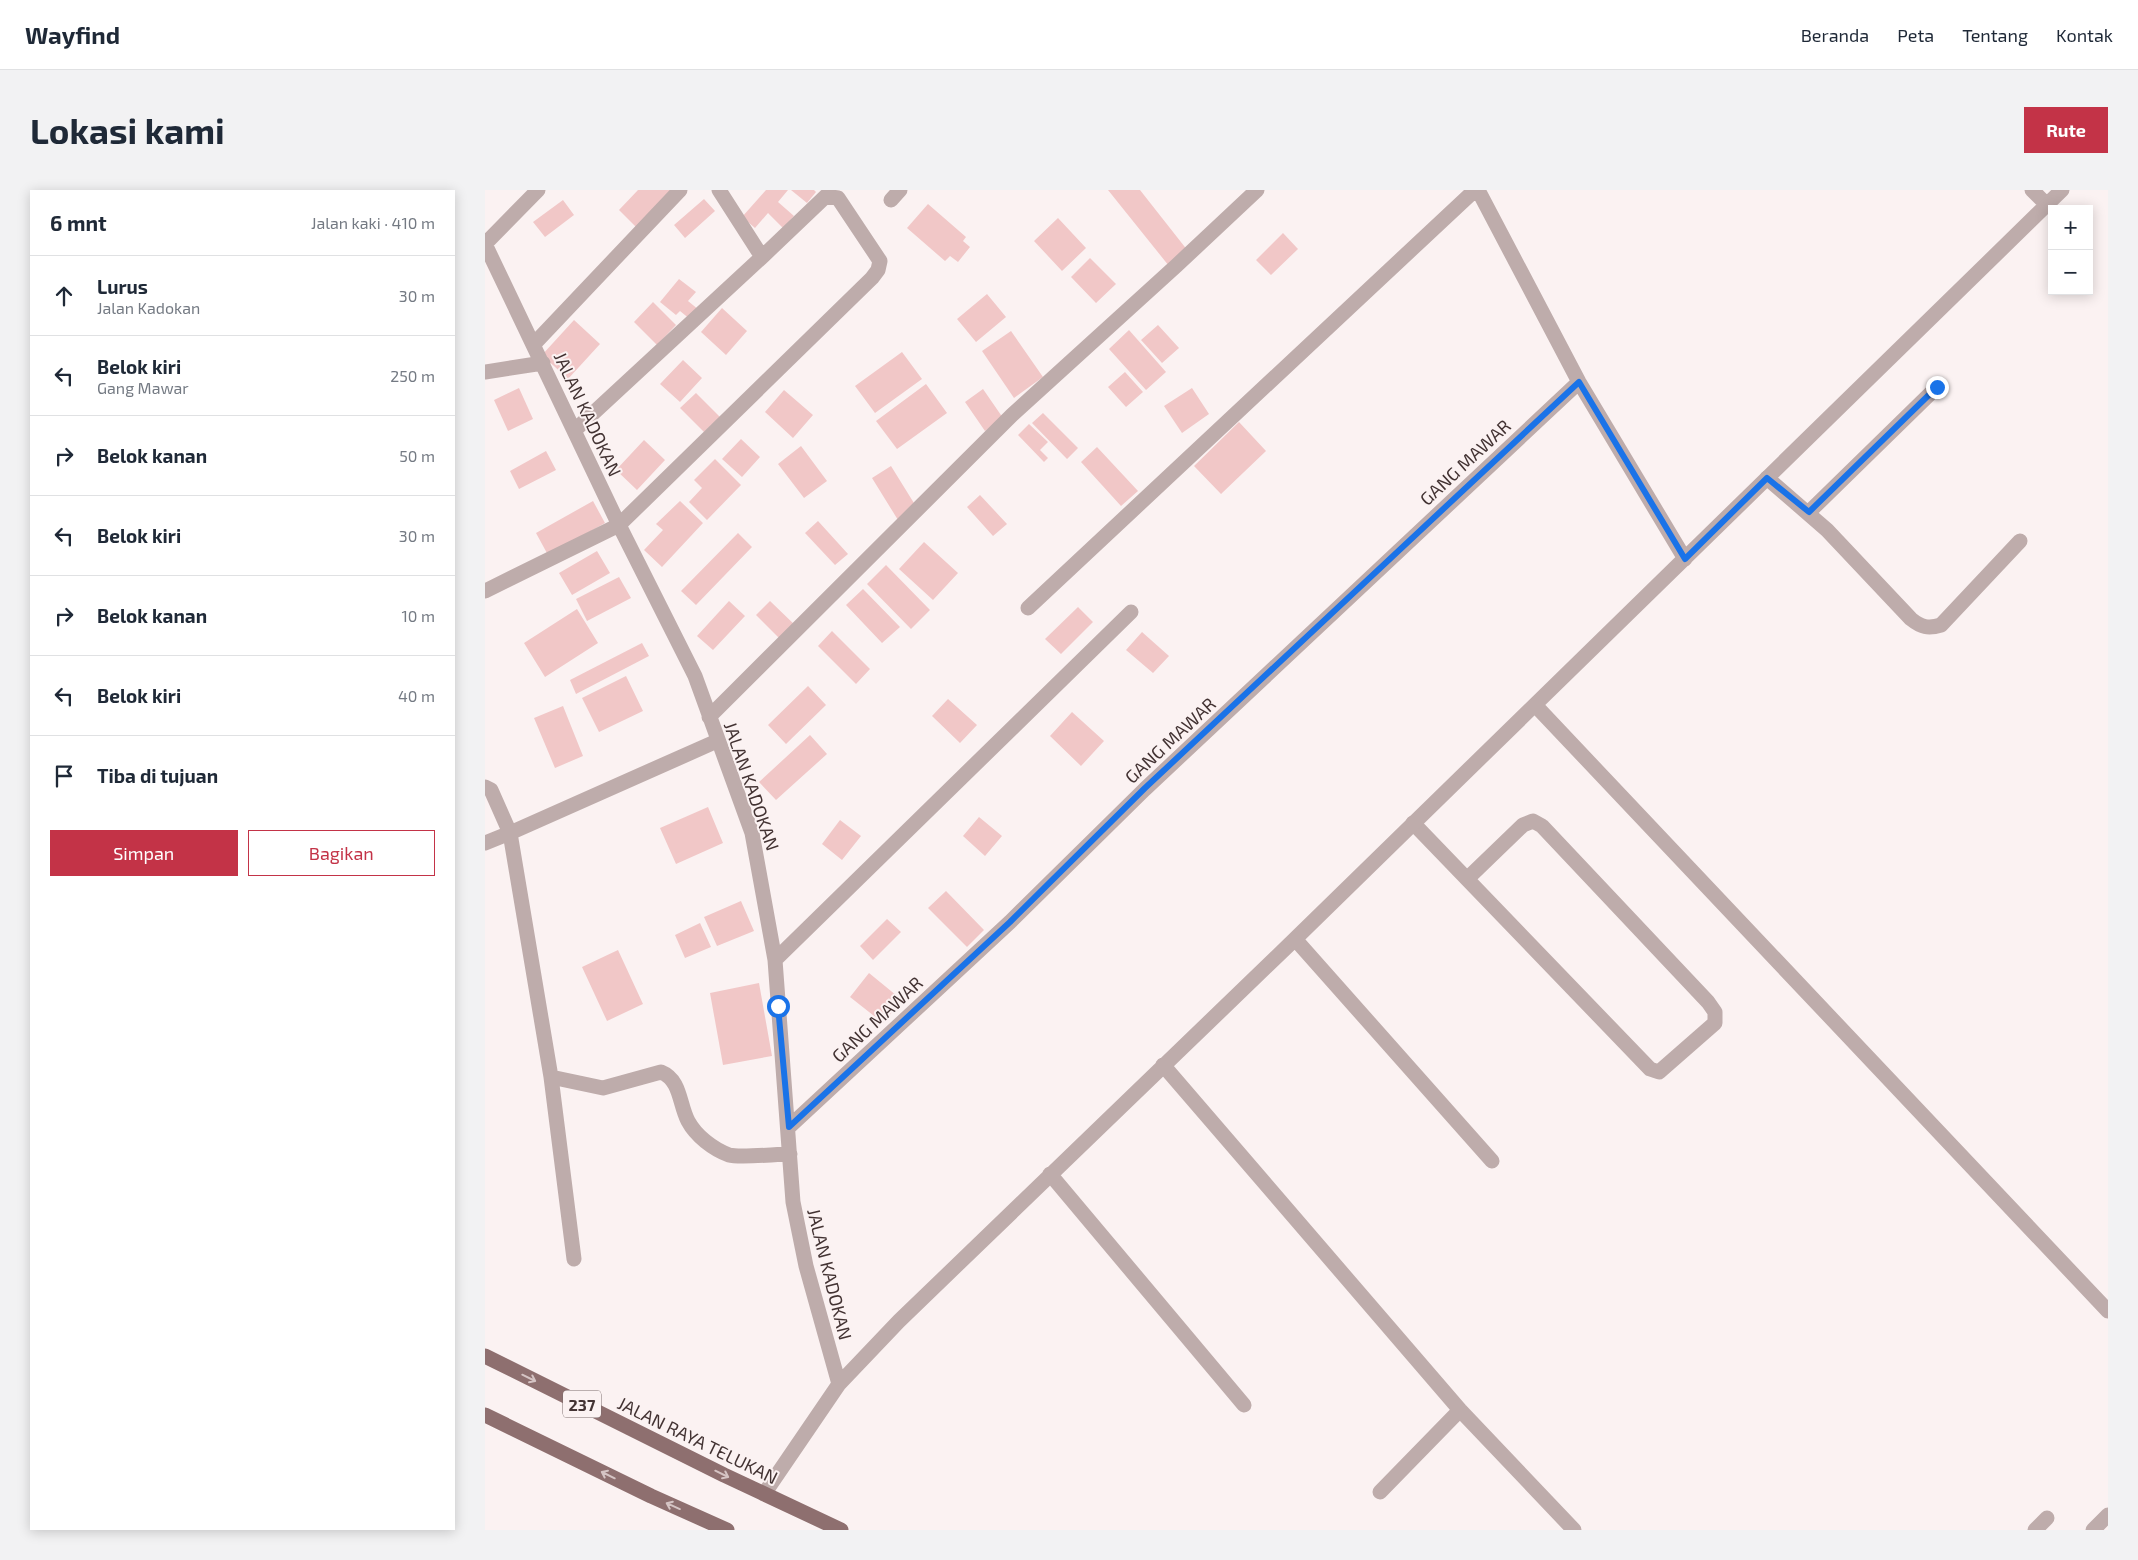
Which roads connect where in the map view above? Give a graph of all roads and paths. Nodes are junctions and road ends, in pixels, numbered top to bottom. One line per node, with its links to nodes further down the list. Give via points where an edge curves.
1 (538, 190): 9 (street)
2 (680, 190): 11 (street)
3 (719, 190): 10 (street)
4 (1257, 190): 26 (street, via 1013,415)
5 (1477, 190): 14 (street); 23 (street)
6 (2032, 190): 8 (street)
7 (2060, 191): 8 (street)
8 (2047, 205): 17 (street)
9 (485, 244): 11 (street, JALAN KADOKAN)
10 (762, 257): 16 (street); 19 (street, via 826,196 832,196 838,198 880,261 871,278)
11 (534, 344): 12 (street, JALAN KADOKAN)
12 (543, 363): 13 (street); 16 (street, JALAN KADOKAN)
13 (485, 372)
14 (1579, 382): 21 (street); 37 (street, GANG MAWAR)
15 (1937, 387): 18 (street)
16 (575, 430): 19 (street, JALAN KADOKAN)
17 (1767, 478): 18 (street); 21 (street)
18 (1809, 512): 20 (street, via 1923,627 1941,625)
19 (619, 525): 22 (street); 26 (street, JALAN KADOKAN, via 695,676)
20 (2020, 541)
21 (1685, 559): 25 (street)
22 (485, 590)
23 (1028, 608)
24 (1131, 612): 34 (street)
25 (1535, 705): 29 (street); 42 (street)
26 (709, 717): 27 (street, JALAN KADOKAN)
27 (717, 741): 30 (street); 34 (street, JALAN KADOKAN, via 752,833)
28 (485, 787): 30 (street, via 491,790)
29 (1413, 823): 32 (street); 33 (street)
30 (510, 833): 31 (street); 36 (street)
31 (485, 843)
32 (1468, 878): 32 (street, via 1523,825 1533,821 1542,826 1708,1002 1715,1012 1715,1023 1659,1072 1651,1069)
33 (1295, 939): 35 (street); 39 (street)
34 (775, 960): 37 (street, JALAN KADOKAN)
35 (1163, 1065): 40 (street); 46 (street)
36 (551, 1077): 38 (street, via 603,1088 661,1072 669,1076 688,1121 709,1145 731,1155); 41 (street)
37 (789, 1127): 38 (street, JALAN KADOKAN)
38 (790, 1154): 44 (street, JALAN KADOKAN, via 793,1202 806,1266)
39 (1492, 1161)
40 (1050, 1174): 44 (street); 45 (street)
41 (574, 1259)
42 (2108, 1311)
43 (485, 1356): 49 (main road, JALAN RAYA TELUKAN / 237, one-way to 49)
44 (839, 1384): 49 (street)
45 (1244, 1405)
46 (1460, 1410): 48 (street); 54 (street)
47 (485, 1415): 52 (main road, one-way to 47)
48 (1380, 1492)
49 (765, 1494): 53 (main road, JALAN RAYA TELUKAN / 237)
50 (2108, 1515): 56 (street)
51 (2047, 1518): 55 (street)
52 (727, 1530)
53 (841, 1530)
54 (1574, 1530)
55 (2035, 1530)
56 (2093, 1530)

